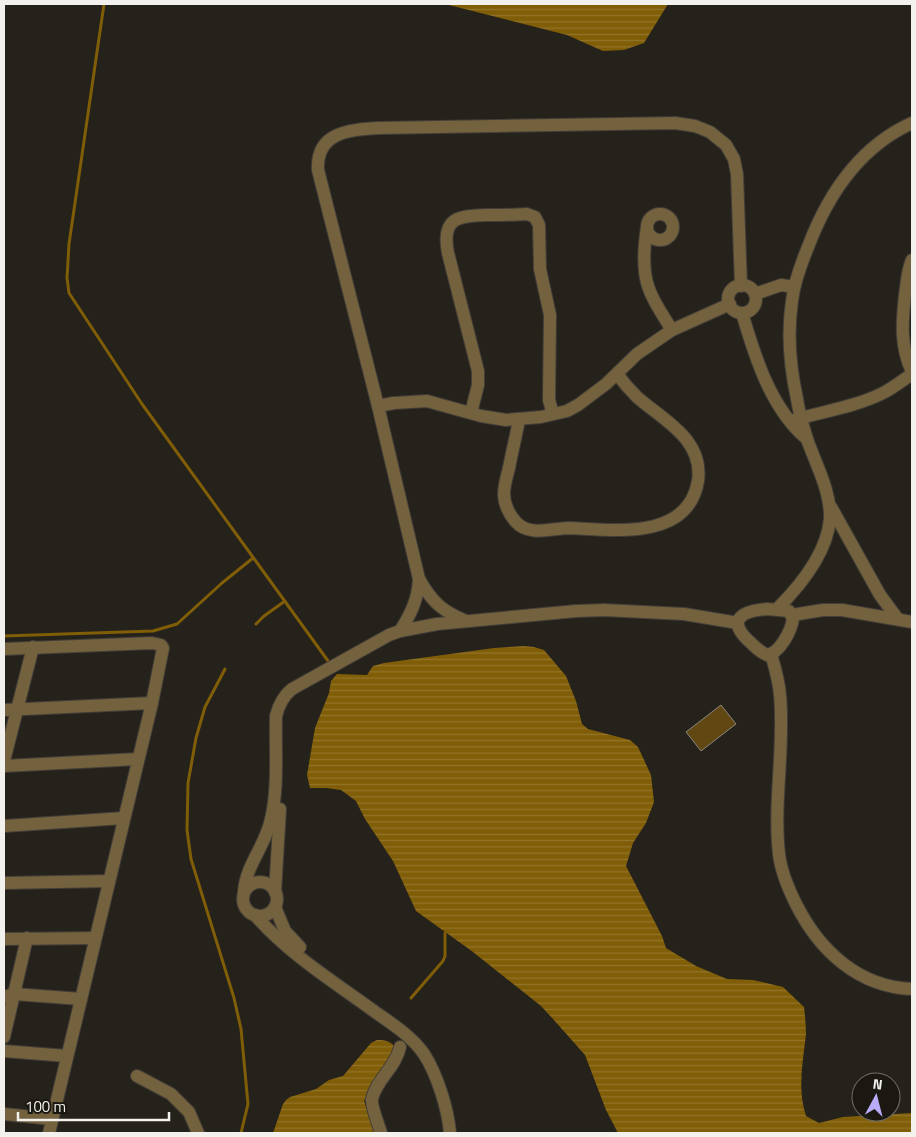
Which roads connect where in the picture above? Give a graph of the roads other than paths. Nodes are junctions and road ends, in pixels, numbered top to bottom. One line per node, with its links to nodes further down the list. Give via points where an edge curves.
1 (912, 123): 7 (street, via 880,142 849,171 821,216)
2 (647, 227): 3 (street, via 650,236); 3 (street, via 655,215 670,218 672,233 668,238); 4 (street)
3 (659, 240): 4 (street)
4 (645, 252): 11 (street, via 648,287)
5 (912, 260): 12 (street, via 902,323 905,353)
6 (741, 286): 8 (street, via 751,288); 9 (street, via 730,293); 14 (street, via 736,167 720,139 702,128 675,123 346,131 322,148 318,170)
7 (794, 287): 8 (street, via 781,285); 18 (street, via 790,316)
8 (755, 294): 10 (street, via 753,307)
9 (730, 304): 10 (street, via 735,311); 11 (street)
10 (742, 313): 18 (street, via 763,372)
11 (672, 330): 13 (street, via 637,354)
12 (912, 373): 18 (street, via 872,398)
13 (617, 374): 16 (street, via 572,409); 17 (street, via 638,397 686,437 696,457 698,472 694,494 680,513 668,522 628,530 532,530 522,527 511,515 504,495)
14 (378, 406): 15 (street, via 427,401); 20 (street)
15 (471, 413): 16 (street, via 478,371 448,254 449,226 455,219 465,216 527,214 535,217 539,225 540,269 550,315 549,400); 17 (street)
16 (553, 414): 17 (street)
17 (519, 420)
18 (795, 420): 19 (street, via 807,439)
19 (829, 505): 21 (street, via 828,530 820,551 800,584); 23 (street, via 880,595)
20 (419, 579): 24 (street, via 432,600 448,614); 27 (street, via 415,604)
21 (777, 609): 22 (street); 26 (street, via 749,611)
22 (792, 615): 23 (street, via 842,610); 30 (street, via 790,629)
23 (897, 618): 25 (street)
24 (466, 621): 26 (street, via 604,610 684,614); 27 (street)
25 (912, 622)
26 (738, 623): 30 (street, via 745,638 762,653)
27 (400, 631): 31 (street)
28 (33, 647): 29 (street); 32 (street, via 161,645); 34 (street)
29 (4, 648)
30 (772, 654): 49 (street, via 780,694 778,841 789,890 812,932 836,960 872,980)
31 (316, 676): 42 (street, via 286,693 278,710 272,815 265,840 248,870); 43 (street, via 294,695 286,708)
32 (152, 703): 34 (street); 35 (street)
33 (4, 710): 34 (street)
34 (18, 710): 36 (street)
35 (138, 759): 37 (street); 38 (street)
36 (4, 761)
37 (4, 766)
38 (124, 818): 39 (street); 40 (street)
39 (4, 826)
40 (109, 881): 41 (street); 47 (street)
41 (4, 883)
42 (244, 891): 43 (street, via 260,882 268,884); 45 (street, via 244,906)
43 (275, 892): 44 (street)
44 (275, 907): 45 (street, via 266,915); 63 (street, via 281,925 295,943 409,1028 429,1049 442,1073)
45 (255, 916): 62 (street, via 303,959 420,1048 436,1078)
46 (27, 938): 47 (street); 48 (street); 50 (street)
47 (95, 938): 51 (street)
48 (4, 939)
49 (912, 989)
50 (9, 996): 51 (street); 52 (street)
51 (81, 999): 55 (street)
52 (4, 1037)
53 (400, 1047): 61 (street, via 398,1057 372,1100)
54 (4, 1051): 55 (street)
55 (67, 1056): 58 (street)
56 (137, 1076): 60 (street, via 171,1094 189,1112)
57 (4, 1114): 58 (street)
58 (52, 1120): 59 (street)
59 (49, 1133)
60 (198, 1133)
61 (381, 1133)
62 (450, 1133)
63 (457, 1133)

